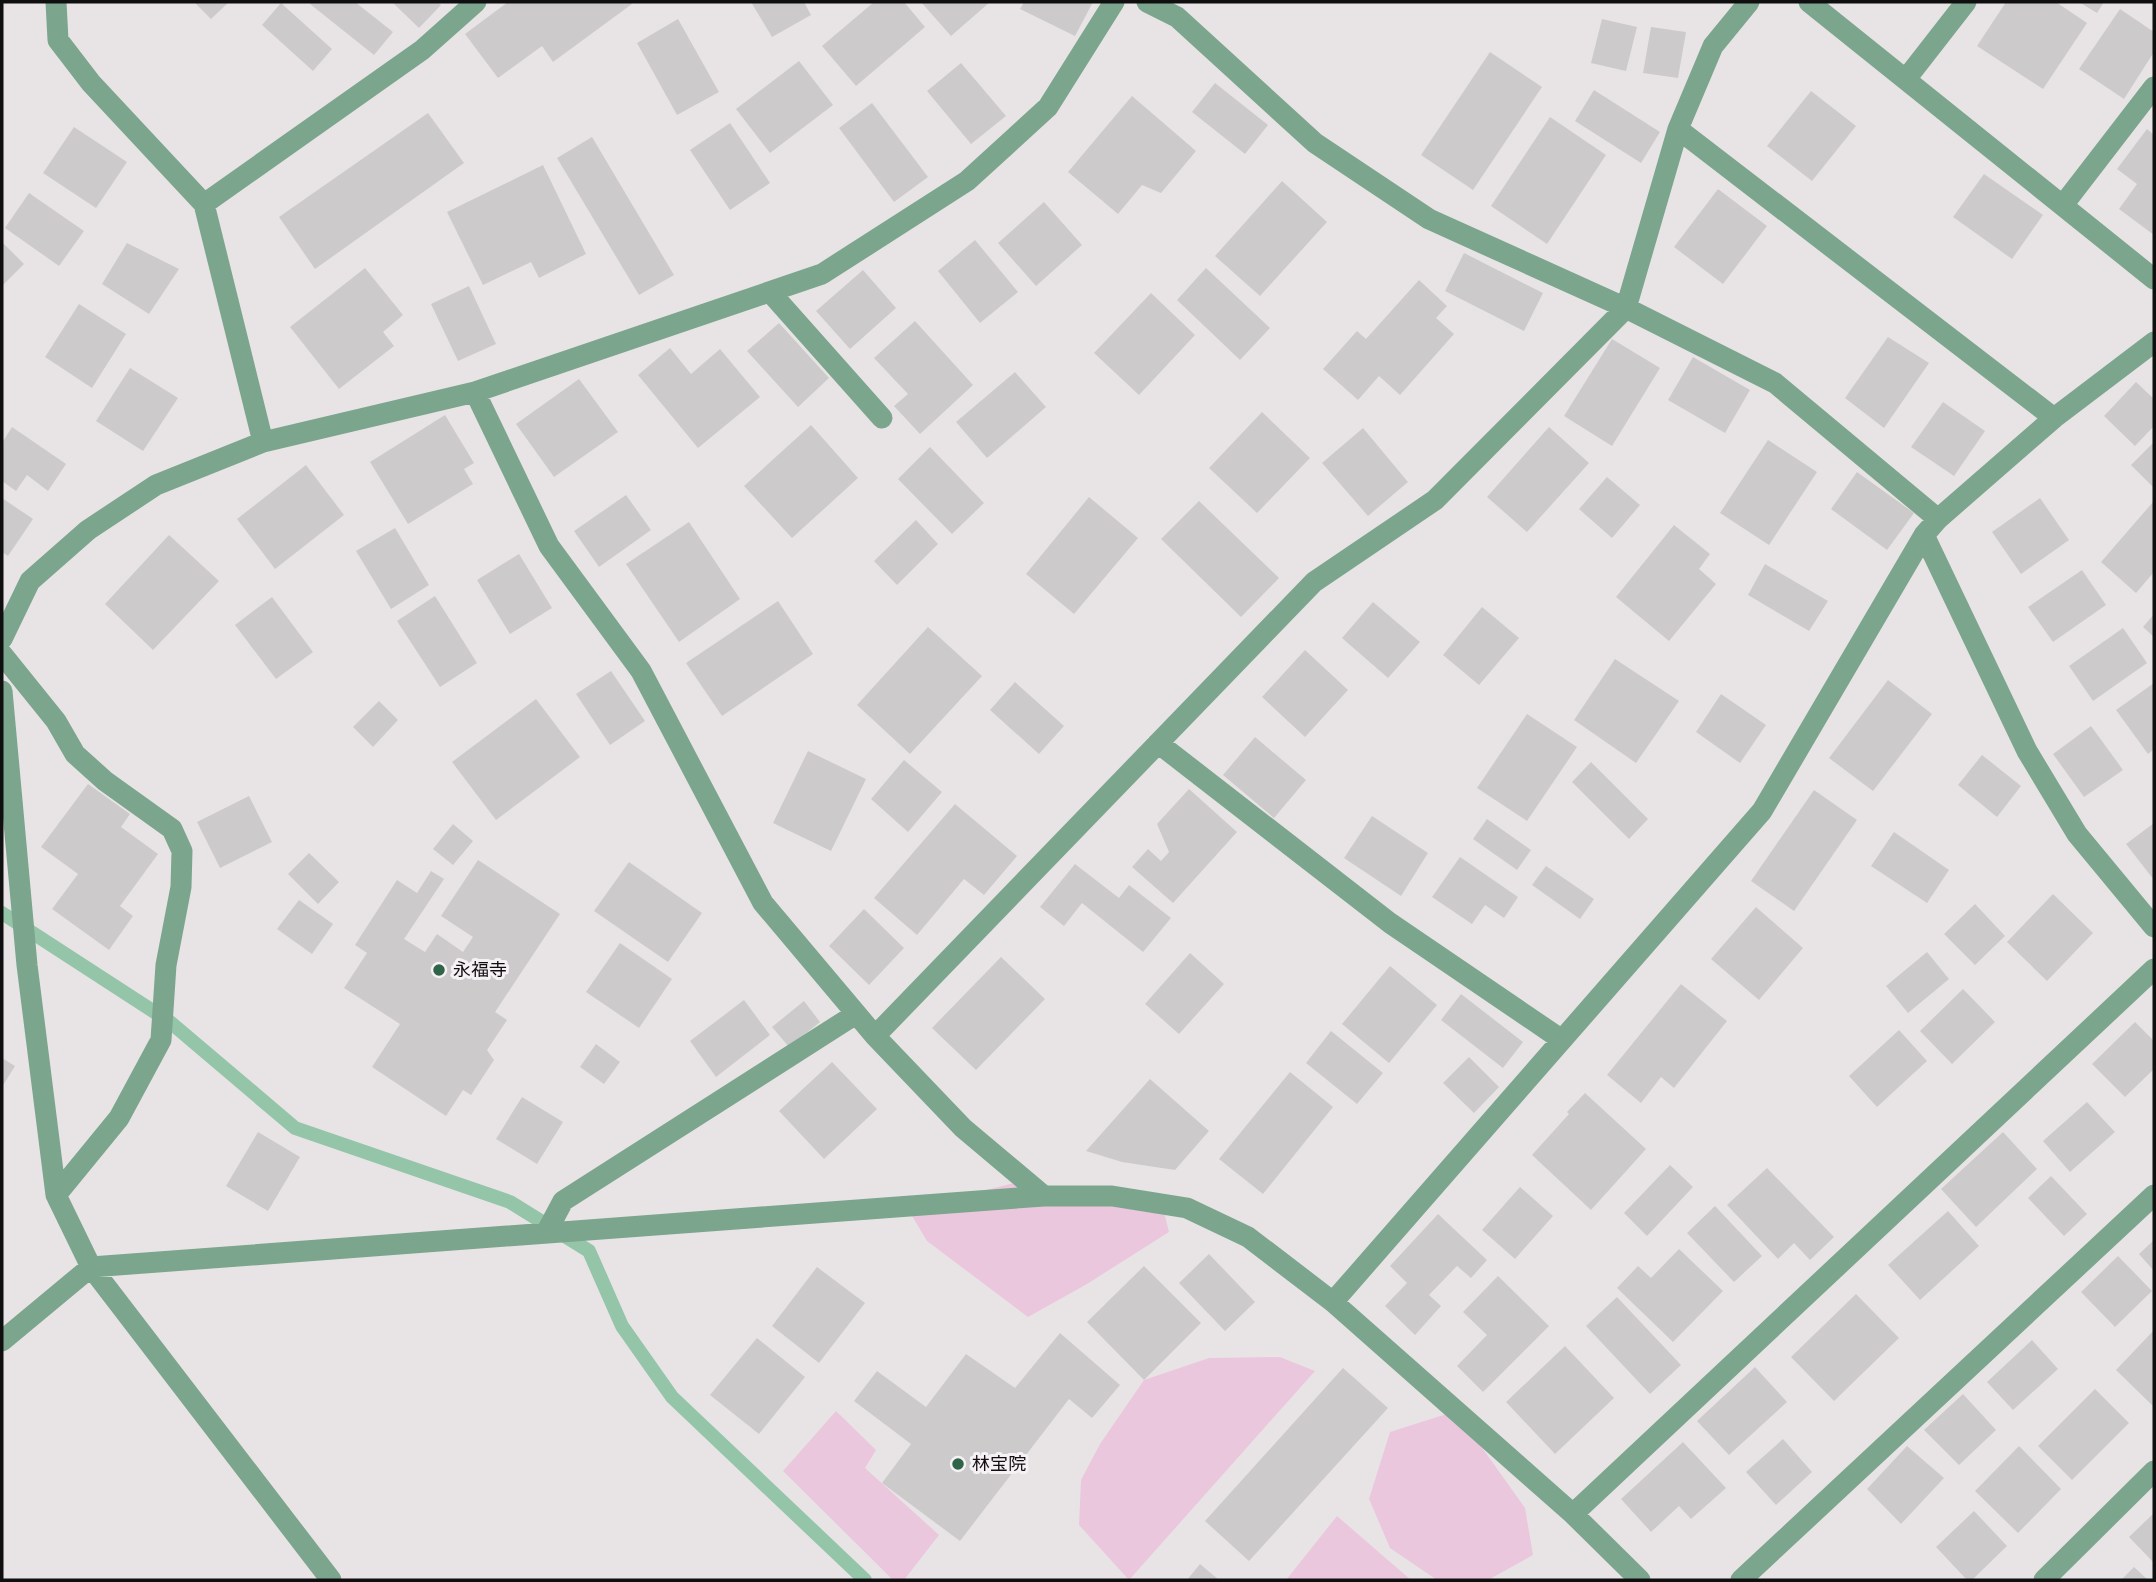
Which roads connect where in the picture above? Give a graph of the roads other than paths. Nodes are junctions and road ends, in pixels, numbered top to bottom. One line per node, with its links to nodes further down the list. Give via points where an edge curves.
1 (56, 2): 11 (street, via 58,40 91,83)
2 (476, 2): 11 (street, via 422,50)
3 (1114, 2): 14 (street, via 1048,107 967,181 822,274)
4 (1147, 2): 15 (street, via 1177,17 1315,143 1429,219)
5 (1749, 2): 10 (street, via 1713,46)
6 (1809, 2): 8 (street)
7 (1966, 2): 8 (street)
8 (1906, 79): 12 (street)
9 (2154, 87): 12 (street)
10 (1678, 129): 15 (street); 19 (street)
11 (204, 204): 20 (street)
12 (2063, 205): 13 (street)
13 (2154, 279)
14 (770, 292): 17 (street); 18 (street)
15 (1626, 307): 21 (street, via 1775,383); 25 (street, via 1435,500 1314,582)
16 (2154, 342): 19 (street)
17 (475, 392): 20 (street); 28 (street, via 549,546 641,671 763,903)
18 (882, 418)
19 (2054, 418): 21 (street)
20 (263, 443): 22 (street, via 156,485 88,530 30,581)
21 (1931, 527): 26 (street, via 2026,751 2077,834); 30 (street, via 1762,811)
22 (2, 639)
23 (2, 654): 31 (street, via 56,722 75,754 172,829 182,851 161,1040 119,1118)
24 (2, 691): 31 (street, via 27,965)
25 (1158, 743): 29 (street); 30 (street, via 1390,923)
26 (2154, 927)
27 (2154, 969): 39 (street)
28 (856, 1014): 29 (street); 34 (street, via 563,1201)
29 (875, 1036): 33 (street, via 963,1128)
30 (1562, 1040): 36 (street)
31 (56, 1195): 35 (street)
32 (2154, 1195): 42 (street)
33 (1044, 1196): 34 (street); 36 (street, via 1112,1196 1187,1208 1248,1237)
34 (546, 1233): 35 (street)
35 (91, 1267): 37 (street); 40 (street)
36 (1332, 1303): 39 (street)
37 (2, 1341)
38 (2154, 1471): 43 (street)
39 (1573, 1514): 41 (street)
40 (331, 1580)
41 (1640, 1580)
42 (1741, 1580)
43 (2044, 1580)

